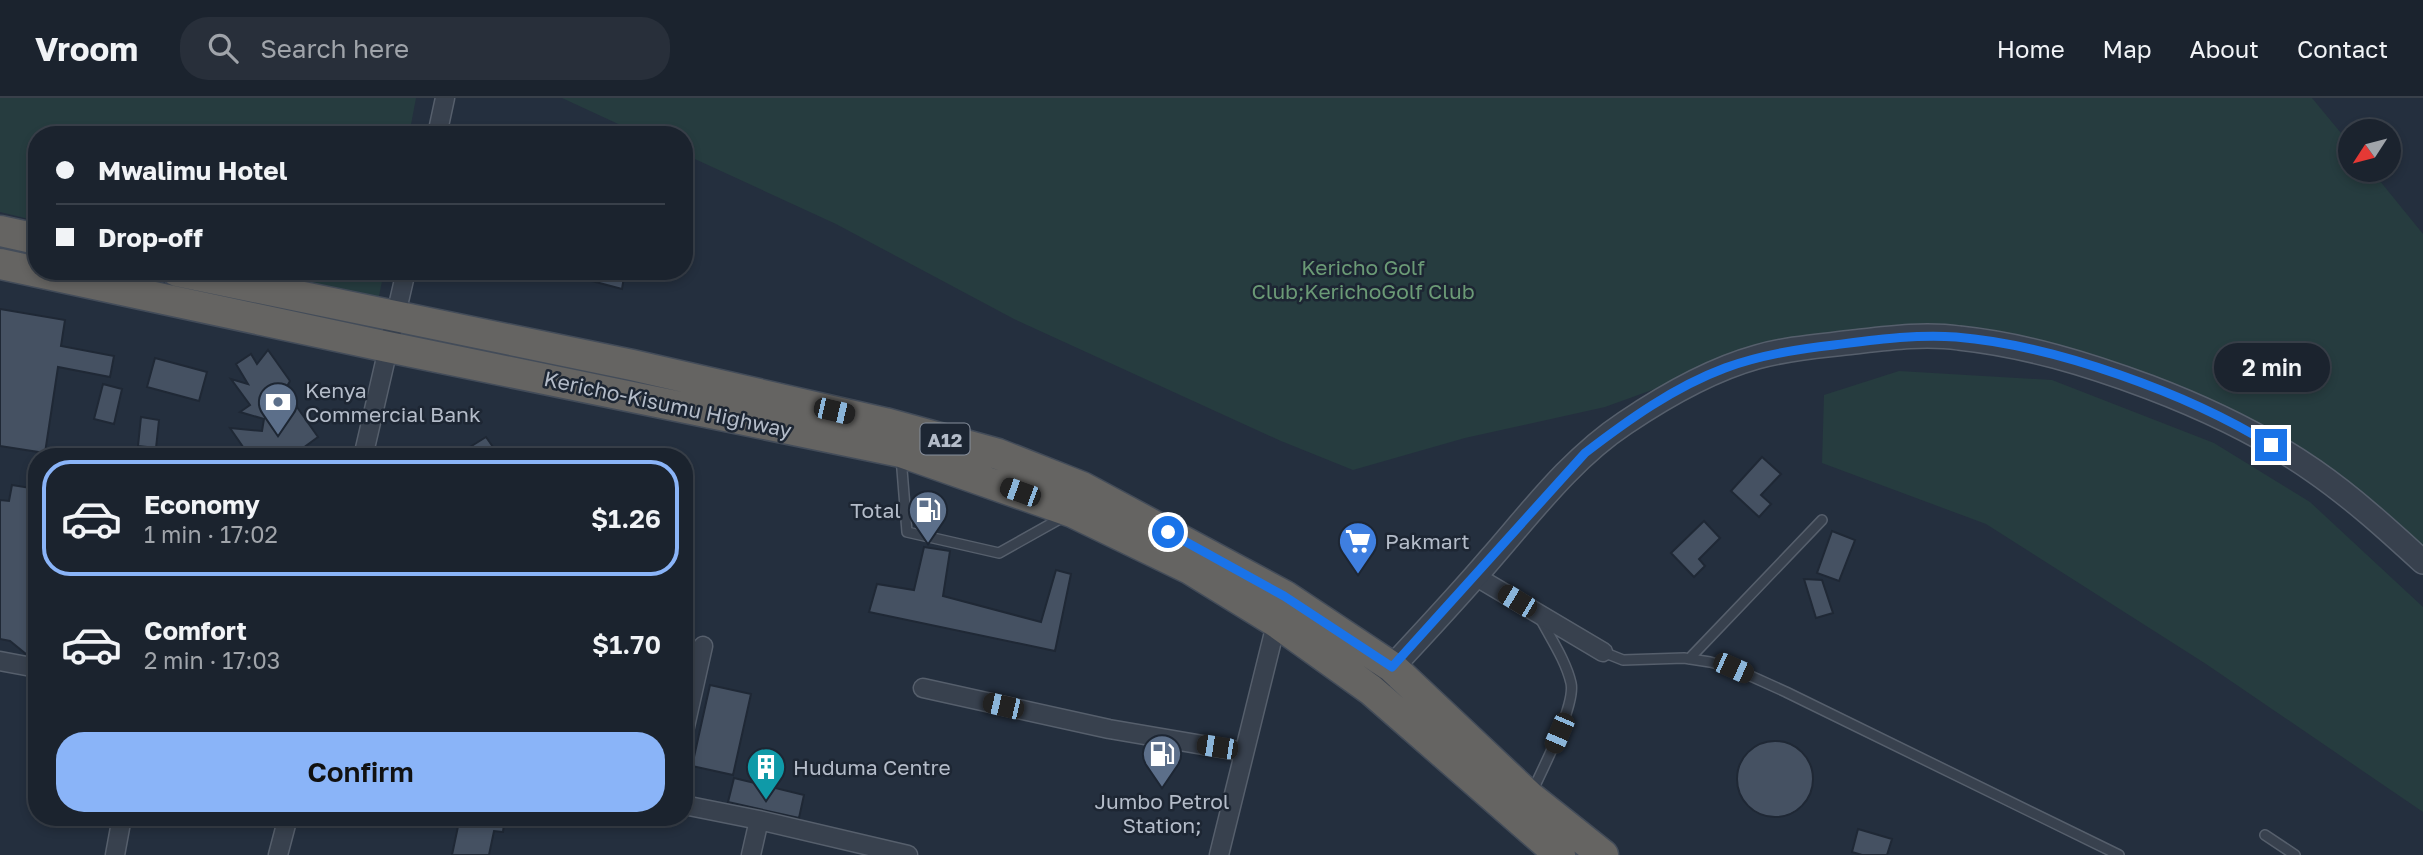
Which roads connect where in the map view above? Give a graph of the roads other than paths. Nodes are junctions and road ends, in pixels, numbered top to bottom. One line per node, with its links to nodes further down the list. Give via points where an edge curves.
1 (446, 98): 2 (street)
2 (440, 126)
3 (0, 231): 4 (highway)
4 (28, 237)
5 (0, 264): 6 (highway, Kericho-Kisumu Highway / A12)
6 (28, 270)
7 (75, 280): 11 (highway, Kericho-Kisumu Highway / A12)
8 (220, 280): 10 (highway, Kericho-Kisumu Highway / A12)
9 (404, 280): 10 (street)
10 (396, 317): 11 (street); 18 (highway, Kericho-Kisumu Highway / A12, via 731,387 998,454 1082,487)
11 (388, 347): 12 (street); 13 (highway, Kericho-Kisumu Highway / A12)
12 (365, 448)
13 (901, 452): 14 (highway, Kericho-Kisumu Highway / A12); 14 (lane, via 907,532 999,553)
14 (1072, 512): 18 (highway, Kericho-Kisumu Highway / A12)
15 (1822, 520): 22 (lane)
16 (2423, 562): 17 (street, via 2364,508 2312,470 2250,432 2181,400 2097,368 2019,347 1955,337 1894,337 1759,356 1671,394 1585,453)
17 (1475, 576): 19 (street); 25 (street)
18 (1280, 609): 25 (highway, Kericho-Kisumu Highway / A12); 27 (highway, Kericho-Kisumu Highway / A12); 29 (street)
19 (1538, 613): 21 (street); 30 (lane, via 1572,686 1567,712)
20 (703, 646): 28 (street)
21 (1603, 652): 22 (lane, via 1623,660)
22 (1689, 659): 43 (lane, via 1733,668 1786,692)
23 (0, 661): 24 (street)
24 (28, 666)
25 (1392, 667): 27 (street); 30 (highway, Kericho-Kisumu Highway / A12)
26 (923, 688): 29 (street, via 1109,729)
27 (1371, 690): 41 (highway, Kericho-Kisumu Highway / A12)
28 (693, 691)
29 (1244, 752): 40 (street)
30 (1530, 797): 42 (highway, Kericho-Kisumu Highway / A12)
31 (693, 807): 32 (street)
32 (759, 820): 38 (street); 39 (street)
33 (120, 826): 36 (street)
34 (286, 826): 37 (street)
35 (2265, 835): 44 (lane)
36 (115, 855)
37 (278, 855)
38 (751, 855)
39 (908, 855)
40 (1219, 855)
41 (1560, 855)
42 (1603, 855)
43 (2119, 855)
44 (2295, 855)

